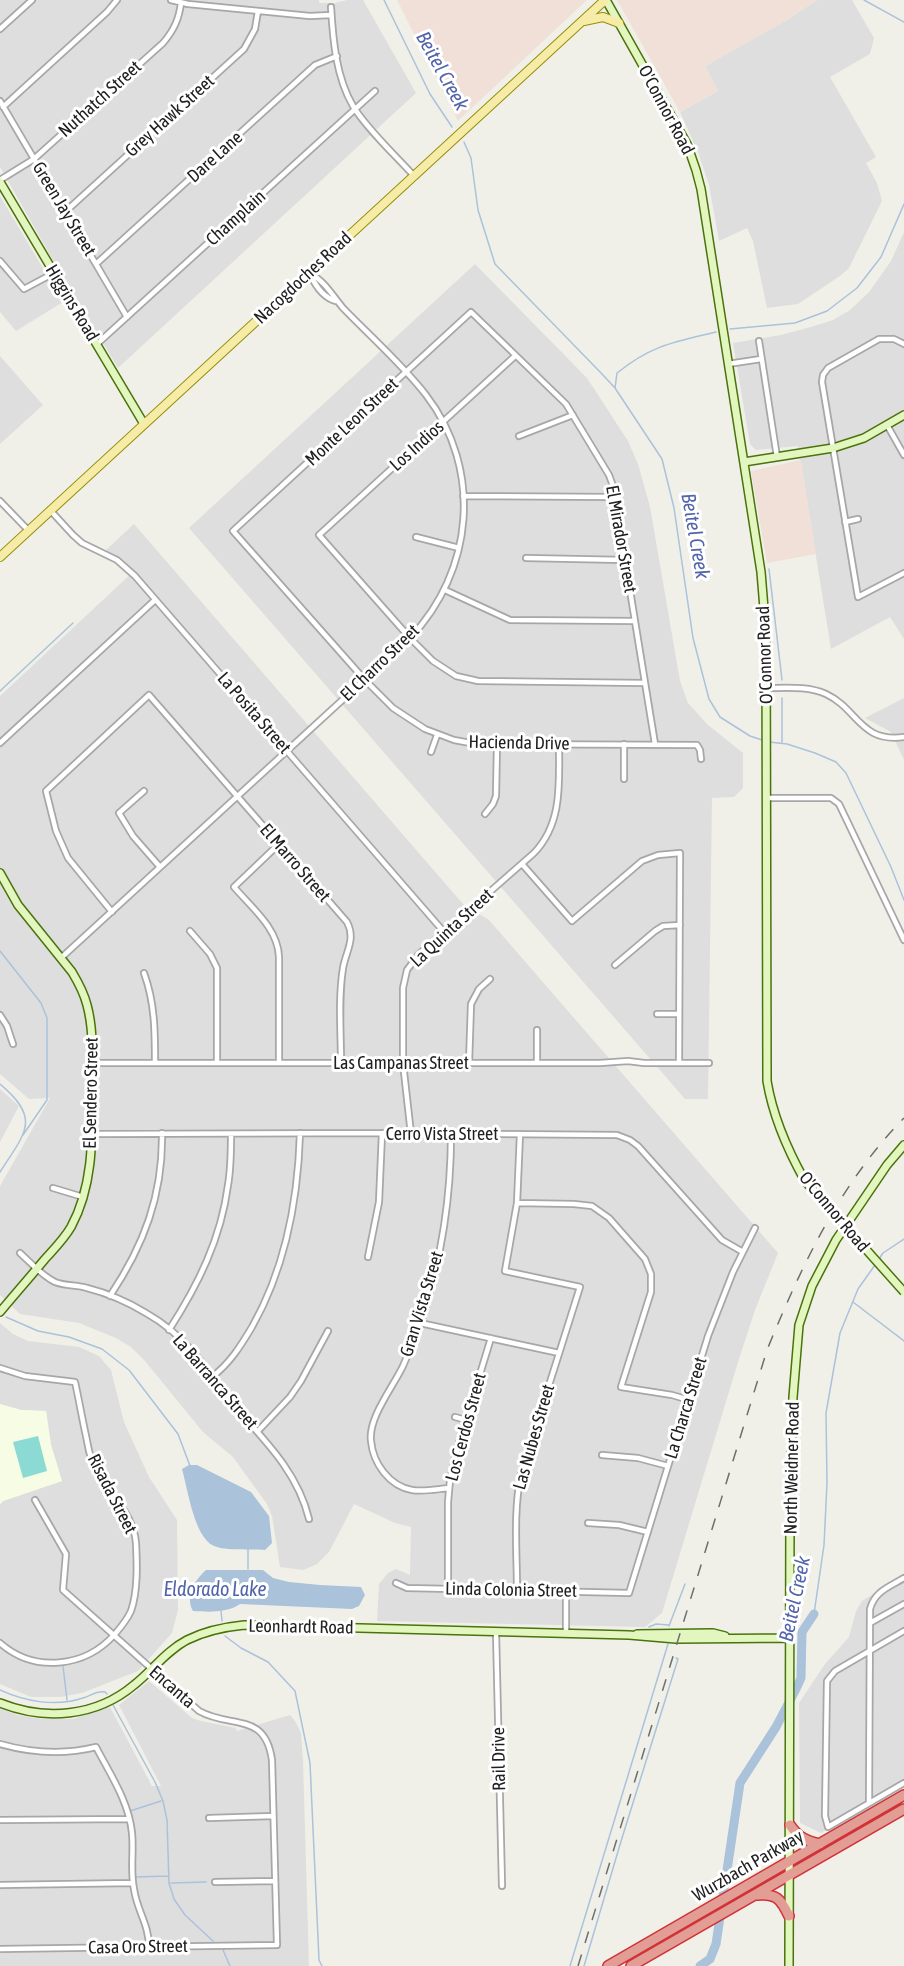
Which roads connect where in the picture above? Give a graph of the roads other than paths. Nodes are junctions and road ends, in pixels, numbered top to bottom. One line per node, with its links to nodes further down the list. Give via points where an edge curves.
1 (32, 0): 11 (street)
2 (117, 0): 15 (street)
3 (171, 0): 5 (street)
4 (606, 0): 9 (main road, Nacogdoches Road); 10 (street, O'Connor Road)
5 (181, 3): 7 (street); 17 (street, Nuthatch Street, via 177,22 163,43)
6 (331, 7): 8 (street)
7 (258, 11): 8 (street); 20 (street, Grey Hawk Street, via 255,29 244,49)
8 (331, 15): 12 (street)
9 (582, 21): 10 (main road, via 603,17); 18 (main road, Nacogdoches Road)
10 (620, 24): 32 (street, O'Connor Road, via 677,124 696,170)
11 (0, 29)
12 (337, 56): 16 (street, via 342,83); 22 (street, Dare Lane, via 315,65)
13 (375, 91): 16 (street, Champlain)
14 (0, 101): 15 (street, Green Jay Street)
15 (3, 107): 17 (street, Green Jay Street)
16 (354, 109): 18 (street); 26 (street, Champlain)
17 (34, 159): 19 (street, Nuthatch Street); 20 (street, Green Jay Street)
18 (414, 176): 24 (main road, Nacogdoches Road)
19 (0, 181): 23 (street, Higgins Road)
20 (65, 212): 22 (street, Green Jay Street)
21 (0, 261): 23 (street, via 24,289)
22 (96, 264): 26 (street, Green Jay Street)
23 (54, 273): 28 (street, Higgins Road)
24 (309, 273): 33 (street, El Charro Street, via 318,277); 37 (main road, Nacogdoches Road)
25 (471, 312): 30 (street, El Mirador Street); 33 (street, Monte Leon Street)
26 (127, 317): 28 (street, Champlain)
27 (759, 341): 31 (street)
28 (97, 344): 37 (street, Higgins Road)
29 (904, 344): 40 (street, via 879,339 828,368 823,375)
30 (515, 356): 34 (street, El Mirador Street); 36 (street, Los Indios)
31 (761, 359): 32 (street); 42 (street)
32 (728, 364): 43 (street, O'Connor Road)
33 (405, 373): 36 (street, El Charro Street); 51 (street, Monte Leon Street)
34 (573, 415): 39 (street); 45 (street, El Mirador Street, via 609,475)
35 (904, 415): 38 (street)
36 (443, 422): 44 (street, El Charro Street, via 460,466); 61 (street, Los Indios, via 320,535)
37 (144, 424): 47 (main road, Nacogdoches Road)
38 (887, 425): 40 (street); 41 (street)
39 (519, 436)
40 (833, 448): 42 (street); 49 (street)
41 (904, 455)
42 (777, 457): 43 (street)
43 (744, 462): 64 (street, O'Connor Road, via 763,589)
44 (463, 496): 45 (street); 53 (street, El Charro Street)
45 (614, 497): 56 (street, El Mirador Street)
46 (0, 501): 50 (street)
47 (50, 510): 50 (main road, Nacogdoches Road); 59 (street, La Posita Street, via 82,543 125,566)
48 (858, 519): 49 (street)
49 (845, 522): 57 (street, via 858,597)
50 (28, 530): 54 (main road, Nacogdoches Road)
51 (233, 531): 62 (street, Hacienda Drive)
52 (416, 537): 53 (street)
53 (459, 548): 58 (street, El Charro Street)
54 (0, 557)
55 (526, 558): 56 (street)
56 (625, 560): 60 (street, El Mirador Street)
57 (904, 574)
58 (445, 590): 60 (street, via 510,620); 61 (street, El Charro Street)
59 (155, 600): 67 (street); 72 (street, La Posita Street)
60 (635, 621): 63 (street, El Mirador Street)
61 (410, 638): 62 (street, El Charro Street); 63 (street, via 443,669 478,681)
62 (364, 679): 65 (street, Hacienda Drive, via 401,714); 72 (street, El Charro Street)
63 (645, 682): 71 (street, El Mirador Street)
64 (767, 688): 66 (street, via 814,690 828,695 869,731 884,737); 78 (street, O'Connor Road)
65 (437, 735): 68 (street, Hacienda Drive); 73 (street)
66 (904, 737)
67 (0, 743)
68 (497, 744): 69 (street, Hacienda Drive); 79 (street, via 496,796)
69 (559, 744): 70 (street, Hacienda Drive); 81 (street, La Quinta Street, via 554,821 540,847)
70 (624, 744): 71 (street, Hacienda Drive); 75 (street)
71 (655, 744): 74 (street, Hacienda Drive, via 697,745)
72 (286, 751): 77 (street, El Charro Street); 87 (street, La Posita Street)
73 (431, 752)
74 (700, 759)
75 (624, 779)
76 (144, 791): 82 (street, via 119,813)
77 (237, 796): 80 (street, El Marro Street); 82 (street, El Charro Street); 84 (street, El Marro Street, via 149,695 45,791 68,858)
78 (767, 798): 88 (street, via 831,798 839,804); 125 (street, O'Connor Road, bridge, via 770,1099 783,1141 805,1181)
79 (485, 814)
80 (279, 844): 101 (street, via 234,887 277,942); 102 (street, El Marro Street, via 350,929 341,987)
81 (522, 864): 85 (street, via 572,921 642,861 680,853); 87 (street, La Quinta Street)
82 (160, 867): 84 (street, El Charro Street)
83 (0, 873): 89 (street, El Sendero Street, via 18,905)
84 (112, 912): 89 (street, El Charro Street)
85 (680, 925): 90 (street, via 663,926); 94 (street)
86 (190, 932): 100 (street, via 217,968)
87 (444, 932): 106 (street, La Quinta Street, via 419,954 405,974)
88 (904, 940)
89 (61, 958): 98 (street, El Sendero Street, via 87,1004)
90 (615, 965)
91 (144, 973): 99 (street, via 155,1024)
92 (490, 979): 103 (street, via 471,1004)
93 (657, 1014): 94 (street)
94 (679, 1014): 105 (street)
95 (0, 1015): 97 (street)
96 (537, 1030): 104 (street)
97 (13, 1044)
98 (92, 1063): 99 (street, Las Campanas Street); 111 (street, El Sendero Street)
99 (155, 1063): 100 (street, Las Campanas Street)
100 (217, 1063): 101 (street, Las Campanas Street)
101 (279, 1063): 102 (street, Las Campanas Street)
102 (341, 1063): 106 (street, Las Campanas Street)
103 (470, 1063): 104 (street, Las Campanas Street); 106 (street, Las Campanas Street)
104 (537, 1063): 105 (street, Las Campanas Street)
105 (679, 1063): 107 (street, Las Campanas Street)
106 (403, 1064): 113 (street, La Quinta Street)
107 (709, 1064)
108 (162, 1133): 111 (street, Cerro Vista Street); 112 (street, Cerro Vista Street); 126 (street, via 161,1169 153,1209 135,1256)
109 (300, 1133): 110 (street, Cerro Vista Street); 112 (street, Cerro Vista Street); 134 (street, via 292,1216 273,1282 238,1352)
110 (382, 1133): 113 (street, Cerro Vista Street); 123 (street, via 379,1203)
111 (92, 1134): 118 (street, El Sendero Street)
112 (231, 1134): 129 (street, via 228,1185 217,1238 197,1286)
113 (411, 1134): 114 (street, Cerro Vista Street)
114 (451, 1134): 115 (street, Cerro Vista Street); 128 (street, Gran Vista Street, via 447,1209 438,1263)
115 (520, 1134): 119 (street); 121 (street, Cerro Vista Street, via 612,1134 630,1140 722,1240)
116 (904, 1144): 158 (street, North Weidner Road, via 836,1240 812,1286 799,1325 792,1435)
117 (53, 1188): 118 (street)
118 (83, 1197): 124 (street, El Sendero Street, via 70,1229)
119 (517, 1203): 132 (street, Las Nubes Street, via 505,1271 580,1287); 135 (street, via 592,1206 609,1218 645,1259 651,1274 651,1292 621,1387)
120 (755, 1228): 121 (street, La Charca Street)
121 (743, 1252): 135 (street, La Charca Street, via 708,1336)
122 (20, 1253): 124 (street, La Barranca Street)
123 (368, 1257)
124 (37, 1268): 126 (street, La Barranca Street, via 56,1282); 127 (street, El Sendero Street)
125 (904, 1292)
126 (110, 1296): 129 (street, La Barranca Street)
127 (0, 1312)
128 (420, 1323): 131 (street); 141 (street, Gran Vista Street, via 403,1365 373,1420 371,1445 379,1466 393,1482 420,1490)
129 (169, 1330): 134 (street, La Barranca Street)
130 (328, 1330): 138 (street, via 296,1389)
131 (491, 1338): 132 (street); 137 (street, Los Cerdos Street)
132 (558, 1353): 149 (street, Las Nubes Street, via 518,1490)
133 (0, 1368): 157 (street, Risada Street, via 25,1376 75,1382 93,1463 135,1536 134,1600 128,1618)
134 (212, 1377): 138 (street, La Barranca Street)
135 (689, 1400): 140 (street, La Charca Street)
136 (455, 1417): 137 (street)
137 (466, 1420): 141 (street, Los Cerdos Street)
138 (258, 1431): 143 (street, La Barranca Street, via 296,1483)
139 (602, 1455): 140 (street)
140 (668, 1466): 145 (street, La Charca Street)
141 (449, 1488): 148 (street, Los Cerdos Street)
142 (35, 1500): 157 (street, Encanta, via 66,1554 63,1590)
143 (309, 1519)
144 (588, 1523): 145 (street)
145 (648, 1532): 151 (street, La Charca Street)
146 (904, 1578): 153 (street, via 875,1596)
147 (396, 1583): 148 (street, Linda Colonia Street, via 407,1588)
148 (448, 1589): 149 (street, Linda Colonia Street)
149 (517, 1591): 150 (street, Linda Colonia Street)
150 (566, 1591): 151 (street, Linda Colonia Street); 156 (street)
151 (628, 1593)
152 (904, 1604): 153 (street)
153 (870, 1623): 160 (street)
154 (904, 1631): 160 (street)
155 (496, 1632): 156 (street, Leonhardt Road); 161 (street, Leonhardt Road, via 228,1627 185,1641); 180 (street, Rail Drive)
156 (566, 1633): 158 (street, Leonhardt Road, via 676,1639)
157 (113, 1636): 159 (street, Risada Street, via 75,1661 57,1663 25,1658); 161 (street, Encanta)
158 (790, 1638): 172 (street, North Weidner Road)
159 (0, 1643)
160 (870, 1651): 166 (street); 166 (street, via 830,1675 826,1683 828,1827)
161 (151, 1669): 162 (street, Leonhardt Road, via 126,1691 81,1712 41,1714); 168 (street, Encanta, via 205,1714 247,1723 260,1732 272,1760)
162 (0, 1703)
163 (0, 1744): 169 (street, via 55,1753 96,1747)
164 (904, 1783): 166 (street)
165 (904, 1795): 173 (highway, Wurzbach Parkway)
166 (869, 1803)
167 (904, 1809): 175 (highway, Wurzbach Parkway)
168 (273, 1816): 170 (street); 176 (street, Encanta)
169 (129, 1818): 171 (street); 178 (street)
170 (209, 1818)
171 (0, 1820)
172 (790, 1825): 173 (highway, via 808,1842); 174 (street, North Weidner Road)
173 (820, 1844): 174 (highway, Wurzbach Parkway)
174 (790, 1861): 175 (street, North Weidner Road); 186 (highway, Wurzbach Parkway)
175 (790, 1874): 181 (highway, Wurzbach Parkway); 182 (street, North Weidner Road)
176 (275, 1881): 177 (street); 183 (street, Encanta)
177 (215, 1882)
178 (133, 1883): 179 (street); 184 (street, via 148,1930)
179 (0, 1885)
180 (502, 1886)
181 (754, 1896): 182 (highway, via 768,1894 777,1898); 187 (highway, Wurzbach Parkway)
182 (789, 1916): 188 (street, North Weidner Road)
183 (277, 1945): 184 (street, Casa Oro Street)
184 (149, 1947): 185 (street, Casa Oro Street)
185 (0, 1949)
186 (608, 1966)
187 (631, 1966)
188 (789, 1966)

